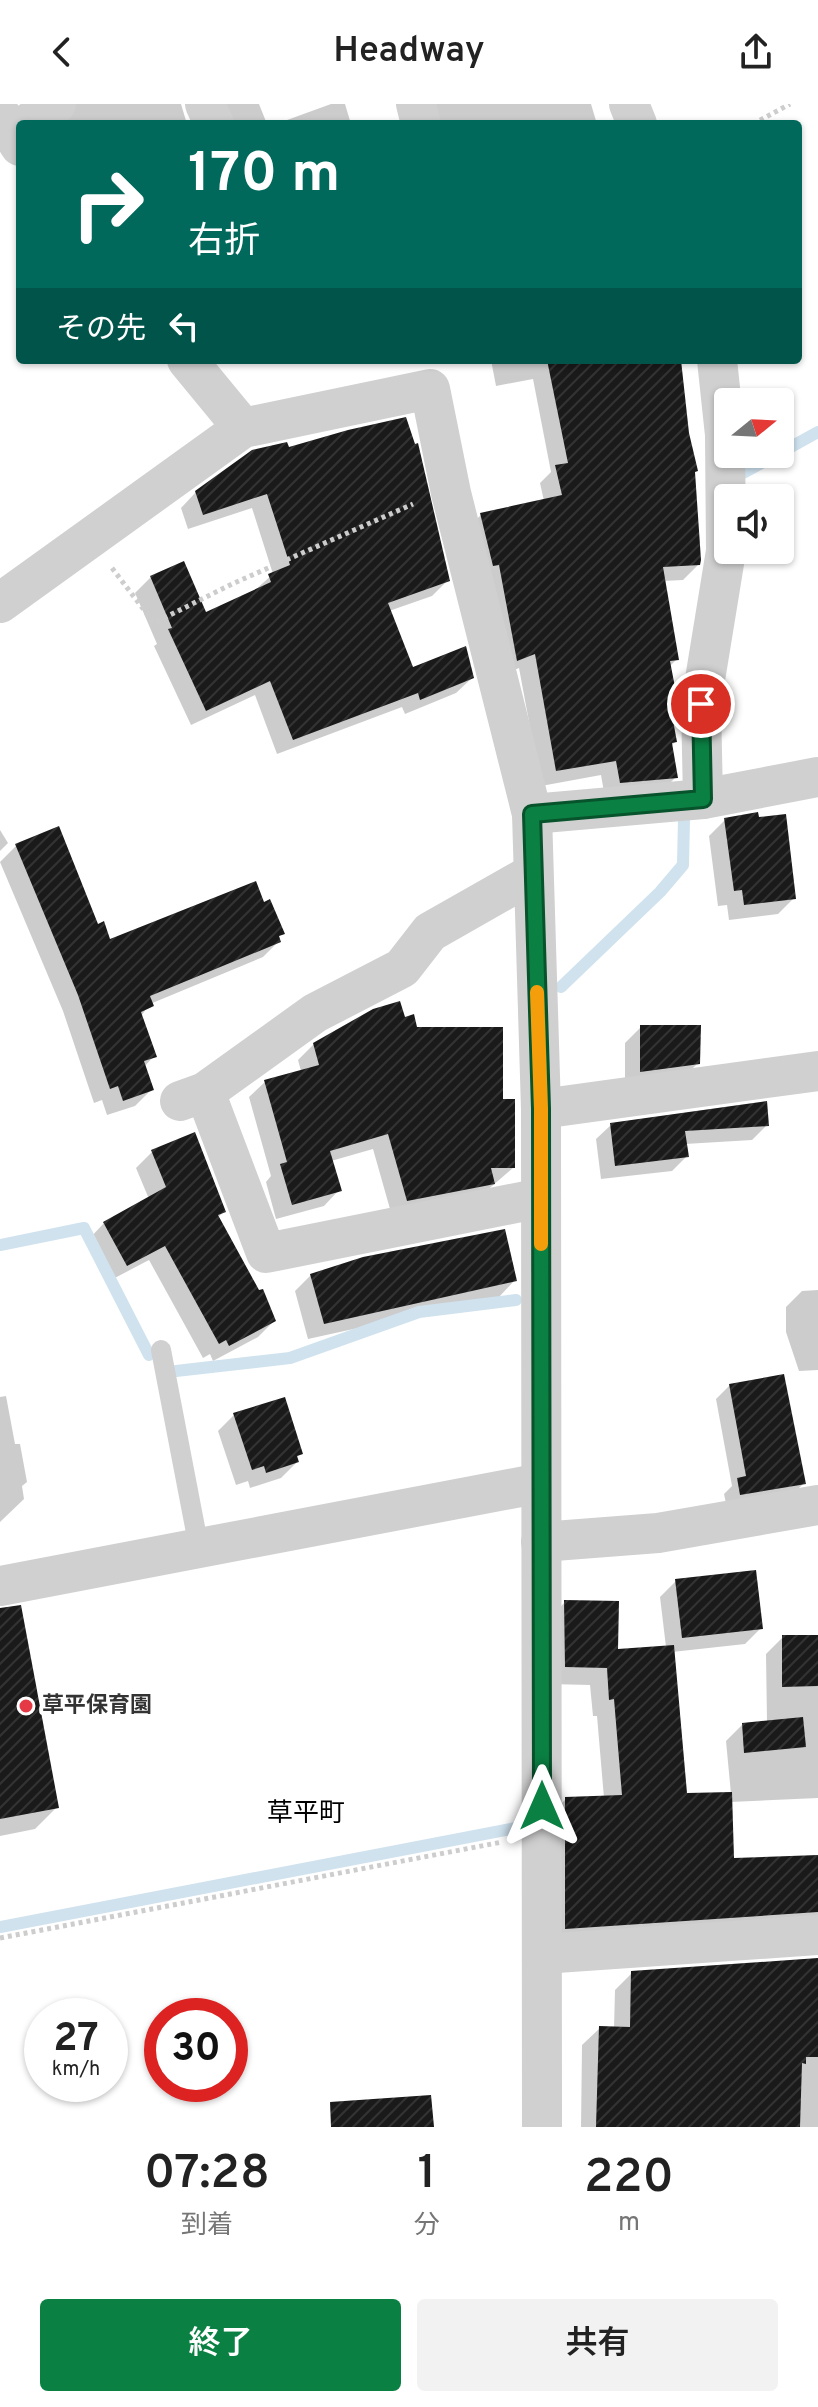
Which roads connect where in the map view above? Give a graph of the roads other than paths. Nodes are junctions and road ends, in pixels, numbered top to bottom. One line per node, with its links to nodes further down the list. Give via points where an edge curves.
1 (56, 104): 2 (street)
2 (30, 120)
3 (190, 364): 6 (street)
4 (717, 364): 9 (street, via 725,435 726,551 701,704)
5 (438, 375): 6 (street); 10 (street, via 451,493)
6 (243, 428): 7 (street)
7 (0, 603)
8 (818, 777): 9 (street)
9 (703, 799): 10 (street)
10 (532, 814): 11 (street)
11 (532, 874): 13 (street); 14 (street, via 430,932 402,968 315,1013 192,1097 266,1253)
12 (818, 1071): 13 (street)
13 (541, 1109): 14 (street)
14 (541, 1198): 16 (street)
15 (161, 1350): 19 (lane)
16 (541, 1483): 18 (street); 19 (street)
17 (818, 1505): 18 (street, via 658,1533)
18 (541, 1542): 22 (street)
19 (199, 1548): 20 (street)
20 (0, 1586)
21 (818, 1935): 22 (street)
22 (542, 1954): 23 (street)
23 (542, 2127)

